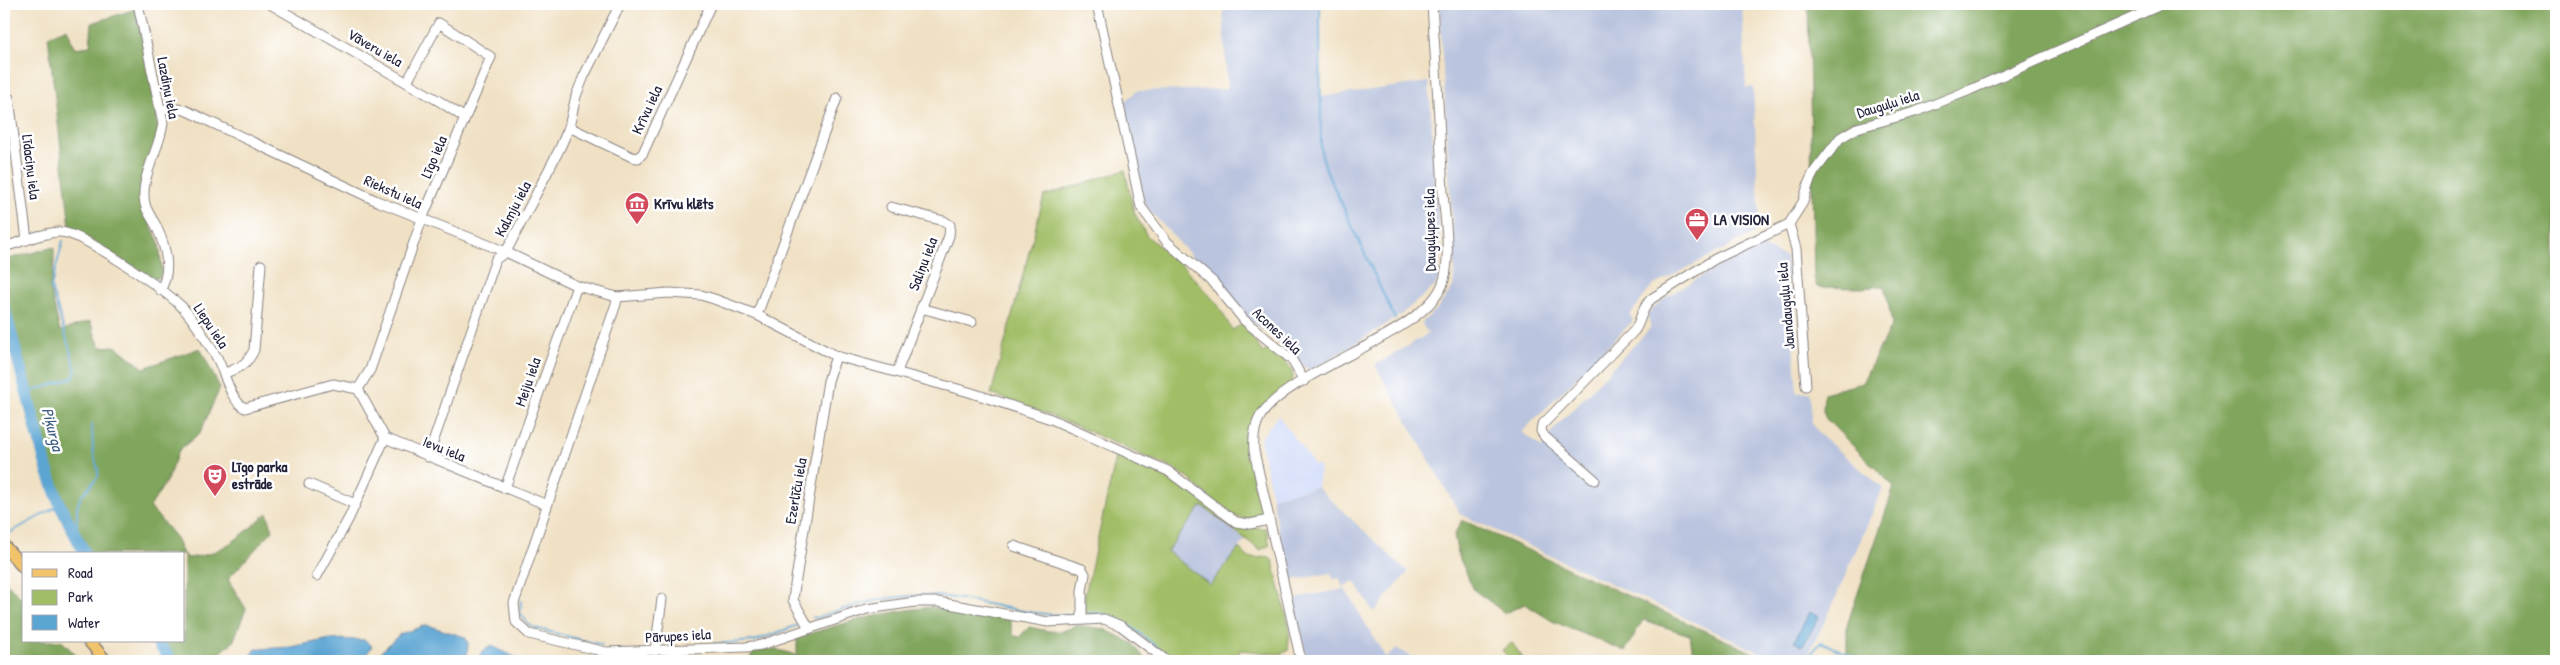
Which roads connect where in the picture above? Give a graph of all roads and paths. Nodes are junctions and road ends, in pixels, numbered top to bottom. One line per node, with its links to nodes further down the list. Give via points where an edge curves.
1 (138, 4): 11 (street, Lazdiņu iela, via 156,97)
2 (270, 4): 8 (street, Vāveru iela)
3 (620, 4): 13 (street, Kalmju iela, via 584,76)
4 (712, 4): 13 (street, Krīvu iela, via 638,158)
5 (1097, 4): 30 (street, Acones iela, via 1141,207 1167,242 1213,282 1244,320 1292,360)
6 (1432, 4): 30 (street, Dauguļupes iela, via 1446,240 1444,280 1438,294 1414,318)
7 (2162, 4): 16 (street, Dauguļu iela, via 1915,112 1857,128 1840,138 1811,177 1803,202)
8 (406, 82): 12 (street, Vāveru iela); 12 (street, Līgo iela, via 440,24 491,56)
9 (9, 98): 17 (street, Līdaciņu iela)
10 (837, 98): 25 (street)
11 (162, 110): 15 (street, Riekstu iela, via 185,110 274,154); 22 (street, Lazdiņu iela, via 162,137 144,189 145,205 164,244 166,276)
12 (464, 120): 15 (street, Līgo iela)
13 (569, 127): 19 (street, Kalmju iela)
14 (891, 207): 24 (street, Saliņu iela, via 950,225 949,236)
15 (422, 219): 19 (street, Riekstu iela); 32 (street, Līgo iela, via 370,370)
16 (1789, 224): 31 (street, Jaundauguļu iela, via 1796,248); 35 (street, via 1715,259 1663,290 1643,308 1634,331 1542,425 1545,437)
17 (27, 240): 18 (street, Liepu iela); 22 (street, Liepu iela, via 59,232 77,237)
18 (4, 247)
19 (506, 252): 21 (street, Riekstu iela); 34 (street, Kalmju iela, via 496,259)
20 (261, 265): 29 (street, via 254,350 249,361)
21 (577, 286): 23 (street, Riekstu iela); 37 (street, Meiju iela)
22 (160, 290): 29 (street, Liepu iela, via 186,312)
23 (616, 297): 25 (street, via 669,293 701,295); 39 (street, Pārupes iela)
24 (921, 308): 26 (street); 28 (street, Saliņu iela)
25 (757, 315): 27 (street)
26 (972, 322)
27 (836, 356): 28 (street); 47 (street, Ezerlīču iela, via 828,381 793,600)
28 (897, 372): 40 (street, via 1051,419 1168,471 1236,522 1250,524)
29 (225, 373): 32 (street, Liepu iela, via 234,398 245,408 333,384)
30 (1304, 381): 40 (street, via 1269,406 1260,416 1255,431 1254,452)
31 (1806, 386)
32 (358, 388): 33 (street)
33 (385, 438): 34 (street, Ievu iela); 38 (street)
34 (428, 457): 37 (street, Ievu iela)
35 (1595, 480)
36 (309, 484): 38 (street)
37 (505, 488): 39 (street, Ievu iela)
38 (355, 504): 44 (street)
39 (547, 505): 49 (street, Pārupes iela, via 514,603 516,622 529,634 606,652)
40 (1269, 520): 52 (street)
41 (4, 546): 43 (main road)
42 (1014, 546): 46 (street, via 1082,569 1086,574 1082,591)
43 (22, 566)
44 (317, 576)
45 (662, 599): 49 (street)
46 (1082, 620): 47 (street, Pārupes iela, via 1048,622 974,608 915,602 867,609); 51 (street, Pārupes iela, via 1104,619 1121,626)
47 (809, 628): 49 (street, Pārupes iela, via 761,645)
48 (90, 642): 50 (main road)
49 (655, 651)
50 (106, 661)
51 (1167, 661)
52 (1302, 661)

